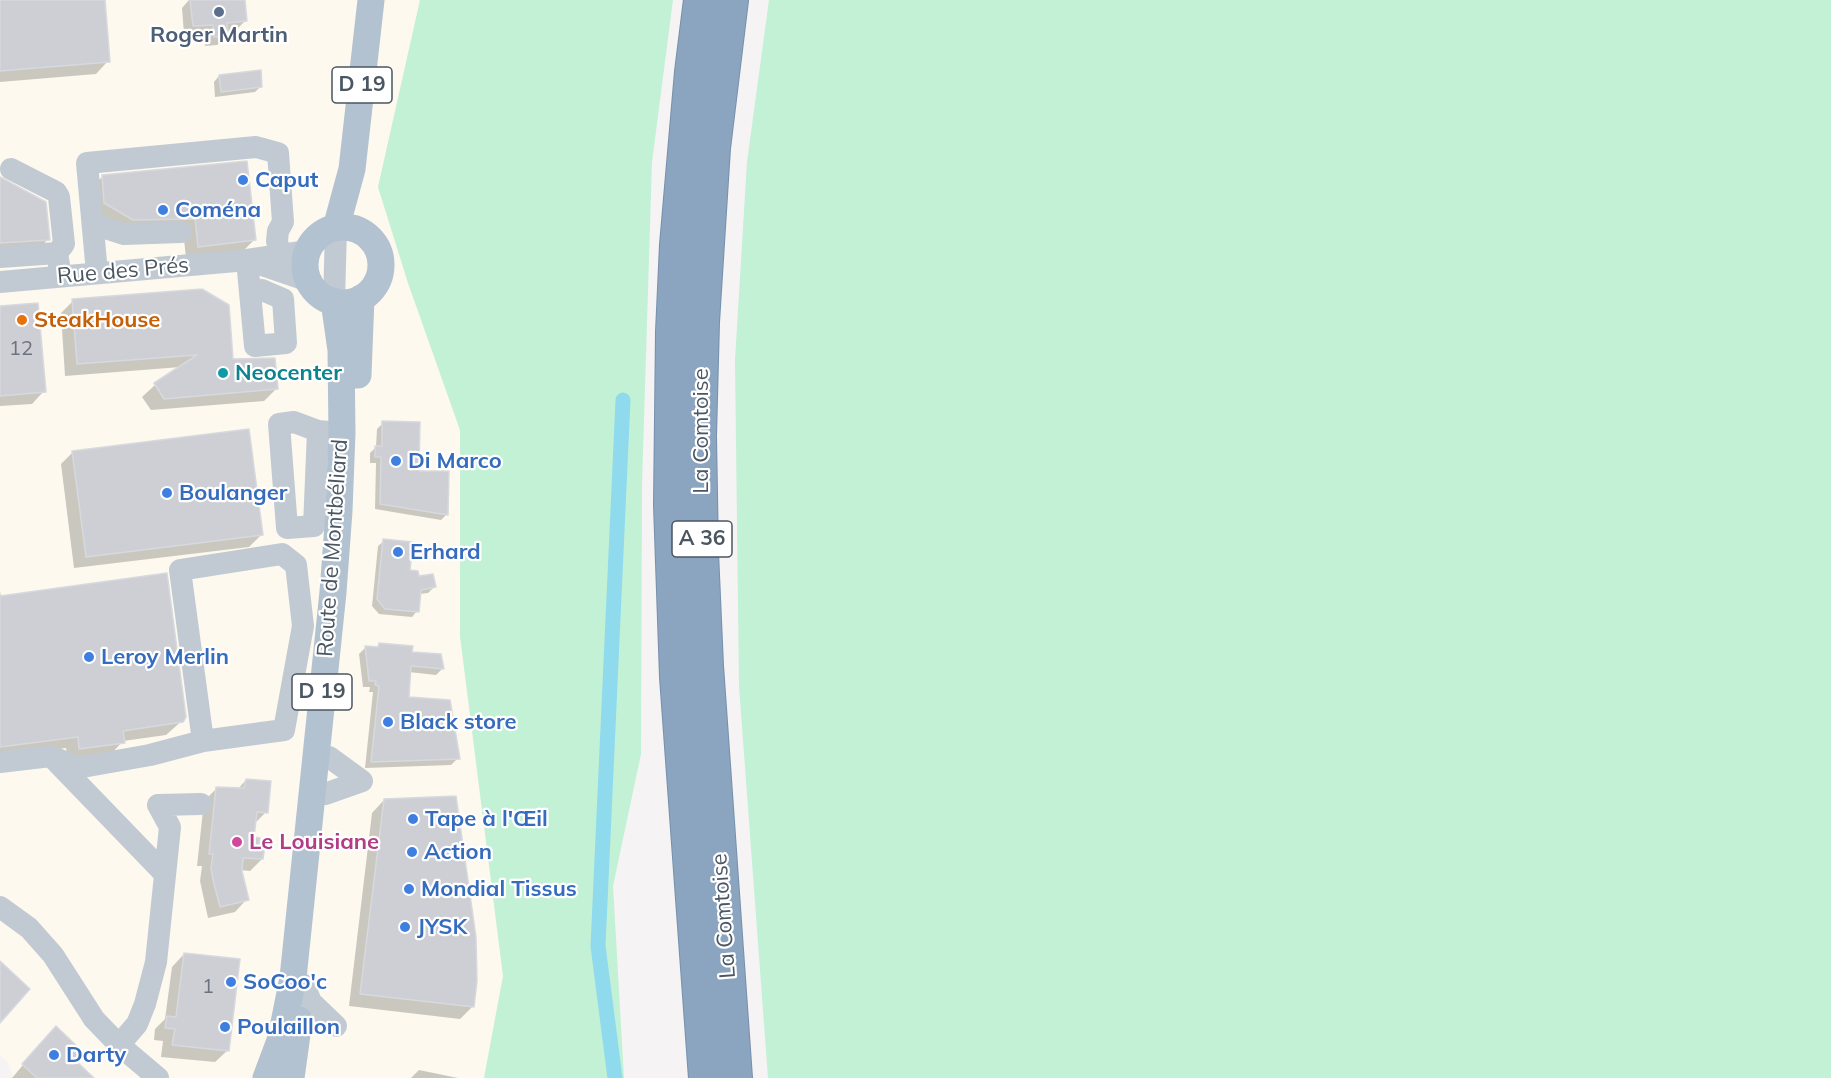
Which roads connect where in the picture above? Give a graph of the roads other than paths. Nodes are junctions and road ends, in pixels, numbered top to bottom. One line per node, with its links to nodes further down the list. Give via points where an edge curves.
1 (371, 0): 6 (main road, D 19)
2 (700, 0): 32 (highway, La Comtoise / A 36, via 676,245 670,505 676,677)
3 (732, 0): 33 (highway, La Comtoise / A 36, via 713,160 700,436 707,677)
4 (11, 169): 9 (street, via 59,196 64,244)
5 (93, 224): 7 (street, via 124,234); 10 (street, via 87,163 256,147 278,153 283,222 276,241); 13 (street)
6 (348, 229): 8 (main road, via 324,232); 18 (main road, via 370,238 381,259 377,282); 19 (street)
7 (181, 232)
8 (308, 251): 10 (street, Rue des Prés); 16 (main road)
9 (57, 252): 11 (street); 15 (street)
10 (280, 255): 12 (street, Rue des Prés)
11 (0, 257)
12 (247, 260): 13 (street, Rue des Prés); 16 (street); 17 (street)
13 (97, 273): 15 (street, Rue des Prés)
14 (2, 276): 15 (street, Rue des Prés)
15 (61, 276)
16 (309, 281): 19 (main road, via 324,297)
17 (250, 291)
18 (361, 298): 19 (main road); 26 (main road, Route de Montbéliard / D 19, via 354,490)
19 (334, 301): 30 (main road, Route de Montbéliard / D 19, via 341,350 330,432 339,511 333,592 293,978 280,1038)
20 (203, 741): 20 (street, via 284,730 303,626 296,564 282,554 180,570); 21 (street, via 150,755 76,767)
21 (51, 756): 22 (street); 24 (street)
22 (0, 762)
23 (201, 804): 24 (street, via 158,805 170,827)
24 (165, 874): 28 (street, via 156,962 145,1004 137,1024)
25 (0, 907): 28 (street, via 29,928 53,955 94,1019)
26 (304, 985): 27 (main road, Route de Montbéliard / D 19); 27 (street, via 311,1002 336,1026 307,1034)
27 (296, 1044): 31 (main road, Route de Montbéliard / D 19)
28 (119, 1045): 29 (street)
29 (158, 1078)
30 (266, 1078)
31 (291, 1078)
32 (705, 1078)
33 (736, 1078)

